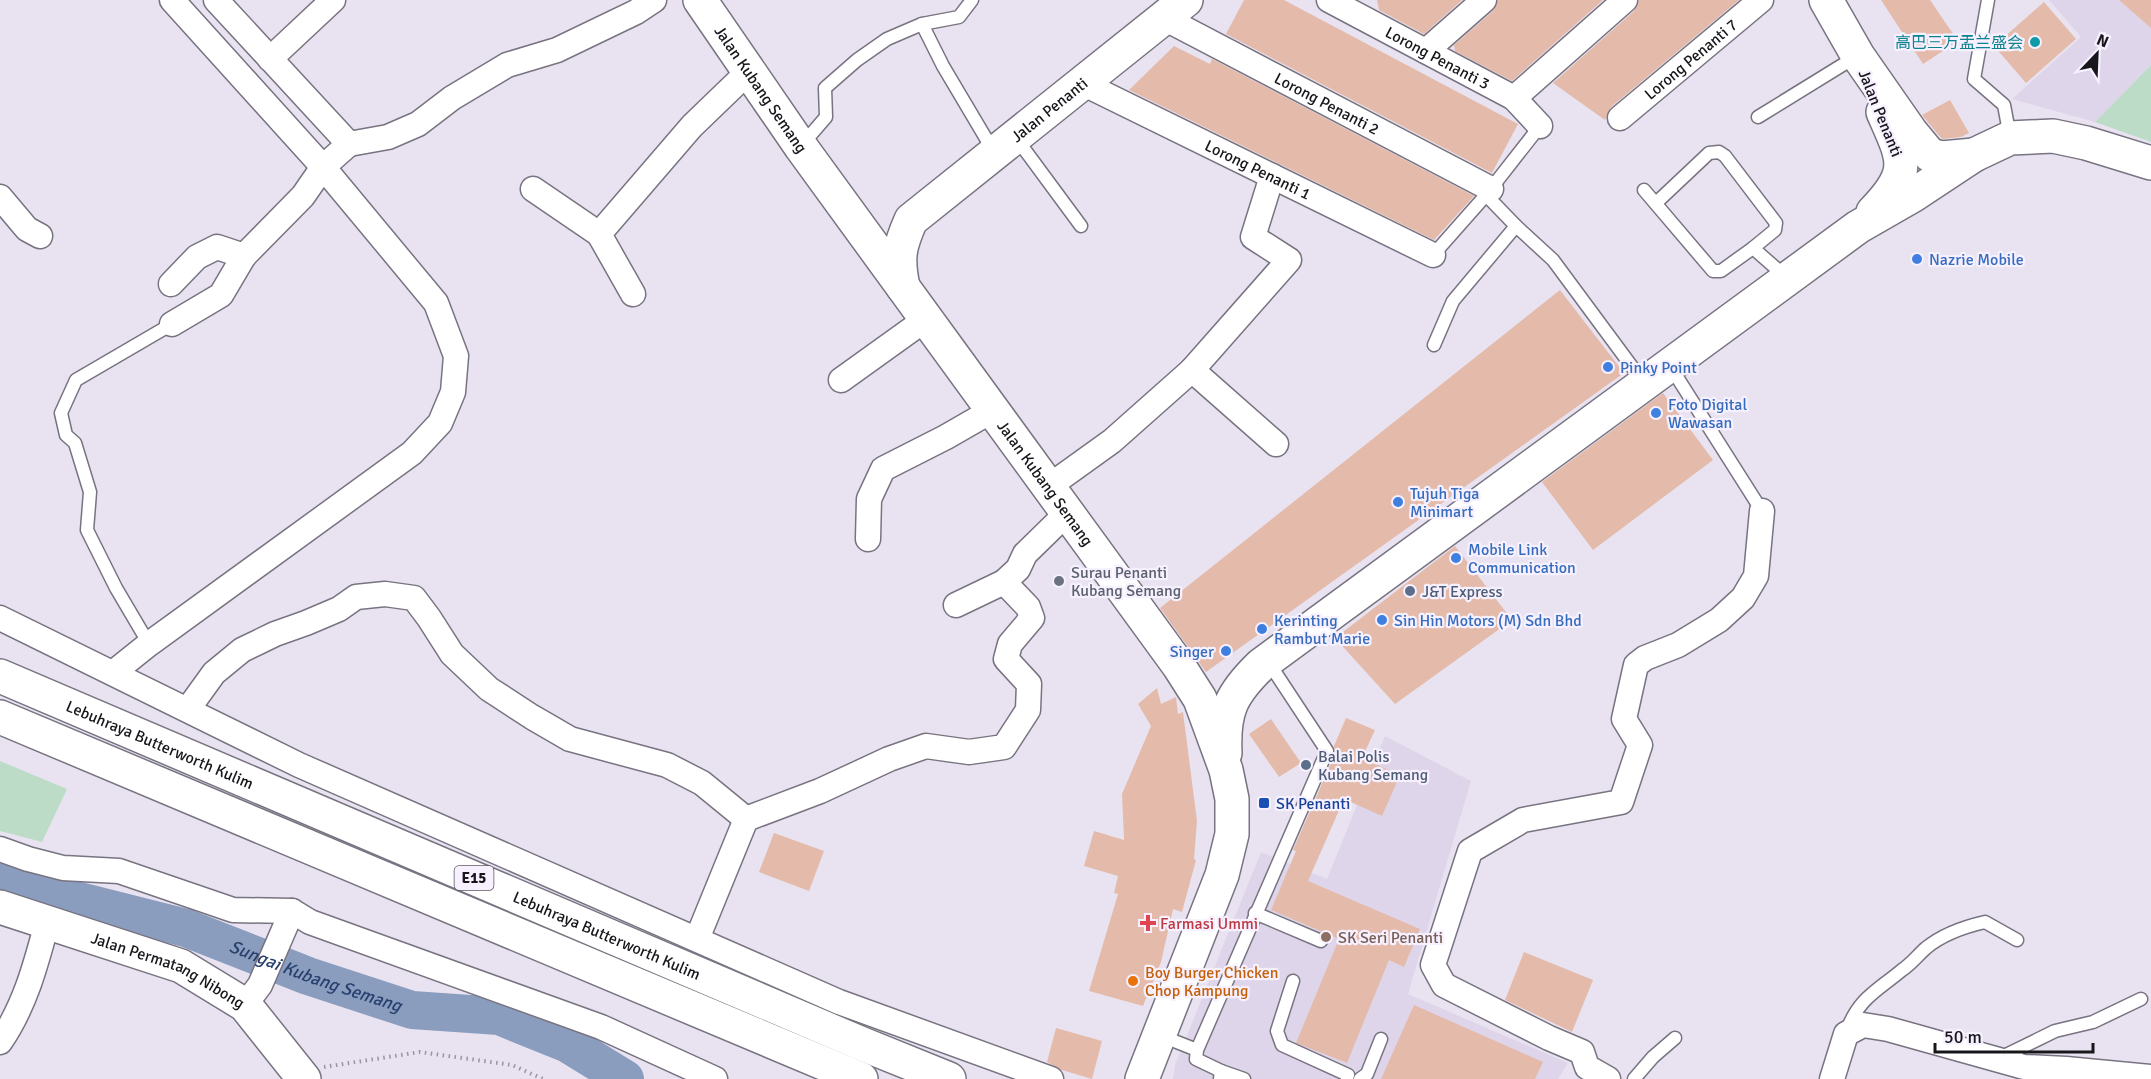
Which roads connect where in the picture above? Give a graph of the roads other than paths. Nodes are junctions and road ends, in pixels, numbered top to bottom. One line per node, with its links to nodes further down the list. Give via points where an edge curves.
1 (172, 0): 30 (street)
2 (216, 0): 17 (street)
3 (333, 0): 17 (street)
4 (654, 0): 25 (street, via 557,50 507,65 418,124 388,137)
5 (972, 0): 14 (lane, via 959,17)
6 (1484, 0): 15 (street)
7 (1626, 0): 20 (street)
8 (1761, 0): 22 (street, Lorong Penanti 7)
9 (1826, 0): 16 (main road, Jalan Penanti)
10 (1988, 0): 24 (lane, via 1974,79 2004,105)
11 (705, 2): 18 (main road, Jalan Kubang Semang)
12 (1346, 4): 15 (street, Lorong Penanti 3)
13 (1175, 7): 19 (main road, Jalan Penanti); 34 (street, Lorong Penanti 2)
14 (922, 24): 26 (lane, via 943,66); 27 (lane, via 887,39 825,88 826,117)
15 (1426, 51): 20 (street, Lorong Penanti 3)
16 (1858, 56): 21 (lane); 28 (main road, Jalan Penanti, via 1930,155); 41 (main road, Jalan Penanti, via 1898,147 1902,168 1886,198)
17 (270, 59): 25 (street)
18 (748, 72): 27 (main road, Jalan Kubang Semang); 42 (street, via 692,126)
19 (1082, 83): 26 (main road, Jalan Penanti); 31 (street, Lorong Penanti 1)
20 (1514, 98): 23 (street, Lorong Penanti 3)
21 (1758, 117)
22 (1620, 118)
23 (1540, 126): 34 (lane)
24 (2010, 138): 28 (main road); 29 (main road, via 2053,136)
25 (349, 144): 30 (street)
26 (1005, 145): 38 (main road, Jalan Penanti); 39 (lane)
27 (801, 147): 36 (main road, Jalan Kubang Semang)
28 (1974, 155): 41 (main road)
29 (2151, 163)
30 (323, 167): 46 (street, via 303,196); 66 (street, via 436,303 456,356 453,392 440,423 412,453)
31 (1272, 176): 45 (street, Lorong Penanti 1); 54 (street, via 1253,237 1289,260)
32 (534, 189): 42 (street)
33 (1644, 190): 37 (lane)
34 (1489, 192): 40 (lane); 45 (lane)
35 (0, 196): 43 (street, via 27,229)
36 (840, 201): 38 (main road, via 864,217); 49 (main road, Jalan Kubang Semang)
37 (1656, 203): 44 (lane, via 1713,271 1721,271); 44 (lane, via 1709,153 1719,152 1776,223 1775,230)
38 (911, 220): 49 (main road, via 899,250)
39 (1081, 226)
40 (1516, 226): 53 (lane, via 1453,301); 55 (lane)
41 (1858, 227): 47 (main road)
42 (599, 234): 50 (street)
43 (40, 236)
44 (1753, 248): 47 (lane)
45 (1433, 255)
46 (244, 256): 48 (street, via 217,247 197,257); 52 (street, via 221,295)
47 (1788, 278): 55 (main road)
48 (171, 284)
49 (903, 287): 51 (main road, Jalan Kubang Semang)
50 (633, 294)
51 (926, 319): 56 (street); 57 (main road, Jalan Kubang Semang)
52 (172, 324): 66 (lane, via 76,380 61,413 90,492 87,530)
53 (1434, 345)
54 (1192, 370): 58 (street); 59 (street, via 1112,441)
55 (1657, 374): 60 (lane); 67 (main road)
56 (841, 380)
57 (993, 410): 59 (main road, Jalan Kubang Semang); 62 (street, via 883,469 869,499)
58 (1276, 444)
59 (1048, 487): 61 (main road, Jalan Kubang Semang)
60 (1762, 511): 93 (street, via 1756,576 1743,598 1719,620 1636,665 1624,719 1640,746 1621,802 1523,820 1470,851 1433,965 1444,985 1582,1052)
61 (1068, 513): 63 (street, via 1025,554 1018,569); 68 (main road, Jalan Kubang Semang)
62 (868, 539)
63 (1004, 582): 64 (street); 74 (street, via 1028,607 1032,618 1010,644 1006,659 1029,684 1028,710 1004,747 969,752 926,746)
64 (956, 605)
65 (0, 618): 69 (street)
66 (149, 644): 69 (street)
67 (1264, 663): 68 (main road, via 1221,675 1201,675); 73 (main road, via 1241,684 1228,710 1224,731); 77 (lane, via 1327,751)
68 (1179, 666): 73 (main road, Jalan Kubang Semang, via 1200,699)
69 (114, 672): 71 (street)
70 (0, 676): 100 (main road, Lebuhraya Butterworth Kulim / E15)
71 (188, 709): 74 (street, via 214,673 242,650 339,609 356,597 385,594 414,598 452,654 489,689 570,739 667,765 702,783); 80 (street, via 299,765)
72 (0, 717): 99 (main road, Lebuhraya Butterworth Kulim / E15)
73 (1226, 770): 86 (main road, Jalan Kubang Semang, via 1232,799 1232,834 1222,875)
74 (746, 819): 80 (street)
75 (0, 849): 78 (street, via 63,868 119,871 233,910)
76 (2, 907): 79 (main road, Jalan Permatang Nibong)
77 (1255, 913): 82 (lane); 91 (lane)
78 (290, 917): 84 (street); 98 (street, via 601,1027)
79 (47, 922): 84 (main road, Jalan Permatang Nibong, via 181,966); 90 (street, via 33,974 13,1023)
80 (697, 939): 101 (street, via 839,1002)
81 (2017, 940): 87 (lane, via 1985,922 1940,939 1858,1006)
82 (1321, 941)
83 (1293, 981): 97 (lane, via 1277,1031 1282,1045)
84 (253, 995): 94 (main road, Jalan Permatang Nibong)
85 (2141, 999): 92 (lane, via 2094,1022 2055,1031)
86 (1158, 1034): 91 (lane); 102 (main road, Jalan Kubang Semang)
87 (1846, 1034): 92 (street, via 1863,1025 1887,1029); 106 (street)
88 (1675, 1038): 105 (lane)
89 (1381, 1040): 97 (lane, via 1367,1074)
90 (0, 1041)
91 (1197, 1050): 95 (lane, via 1196,1059)
92 (1996, 1060): 96 (street, via 2024,1067)
93 (1582, 1073): 104 (street)
94 (302, 1075)
95 (1221, 1075): 103 (lane)
96 (2151, 1077)
97 (1353, 1078)
98 (715, 1079)
99 (861, 1079)
100 (949, 1079)
101 (1051, 1079)
102 (1142, 1079)
103 (1244, 1079)
104 (1608, 1079)
105 (1634, 1079)
106 (1832, 1079)

